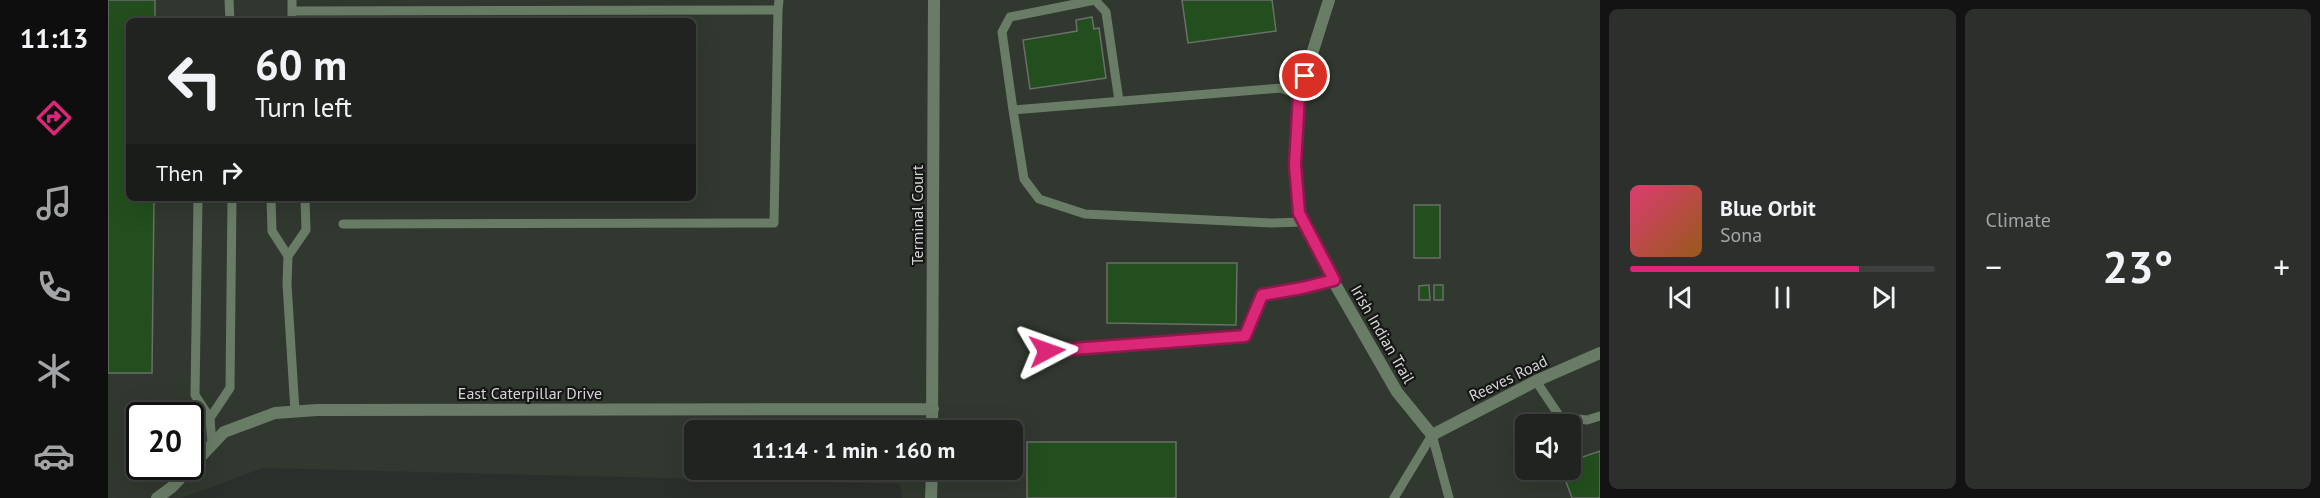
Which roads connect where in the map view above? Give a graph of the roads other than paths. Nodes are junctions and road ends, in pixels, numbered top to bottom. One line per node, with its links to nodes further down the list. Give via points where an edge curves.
1 (229, 0): 7 (lane)
2 (292, 0): 6 (lane)
3 (934, 0): 23 (street, Terminal Court)
4 (1329, 0): 9 (street, Irish Indian Trail)
5 (779, 5): 6 (lane); 17 (lane, via 774,223)
6 (292, 10): 8 (lane)
7 (230, 18)
8 (292, 18)
9 (1299, 95): 10 (lane, via 1281,88); 16 (street, Irish Indian Trail, via 1295,165 1299,213)
10 (1119, 101): 11 (lane); 11 (lane, via 1106,12 1095,0 1010,17 1002,32)
11 (1013, 110): 16 (lane, via 1024,179 1039,199 1085,214)
12 (198, 201): 26 (lane, via 195,395)
13 (232, 201): 26 (lane, via 230,388)
14 (271, 201): 18 (lane, via 272,231)
15 (305, 201): 18 (lane, via 306,230)
16 (1304, 222): 19 (street, Irish Indian Trail)
17 (343, 224)
18 (288, 256): 24 (lane)
19 (1334, 280): 20 (lane, via 1262,295 1245,336); 28 (street, Irish Indian Trail, via 1396,392)
20 (1047, 351)
21 (1600, 353): 22 (street, Reeves Road)
22 (1536, 381): 25 (lane, via 1560,417 1587,420); 28 (street, Reeves Road)
23 (933, 409): 24 (street, East Caterpillar Drive); 27 (street, Terminal Court)
24 (295, 411): 29 (street, East Caterpillar Drive, via 275,413 224,432)
25 (1600, 416)
26 (210, 418): 29 (lane)
27 (932, 420)
28 (1432, 435): 33 (lane); 34 (lane)
29 (212, 446): 31 (street, East Caterpillar Drive)
30 (932, 480): 32 (street)
31 (157, 498)
32 (931, 498)
33 (1394, 498)
34 (1449, 498)

